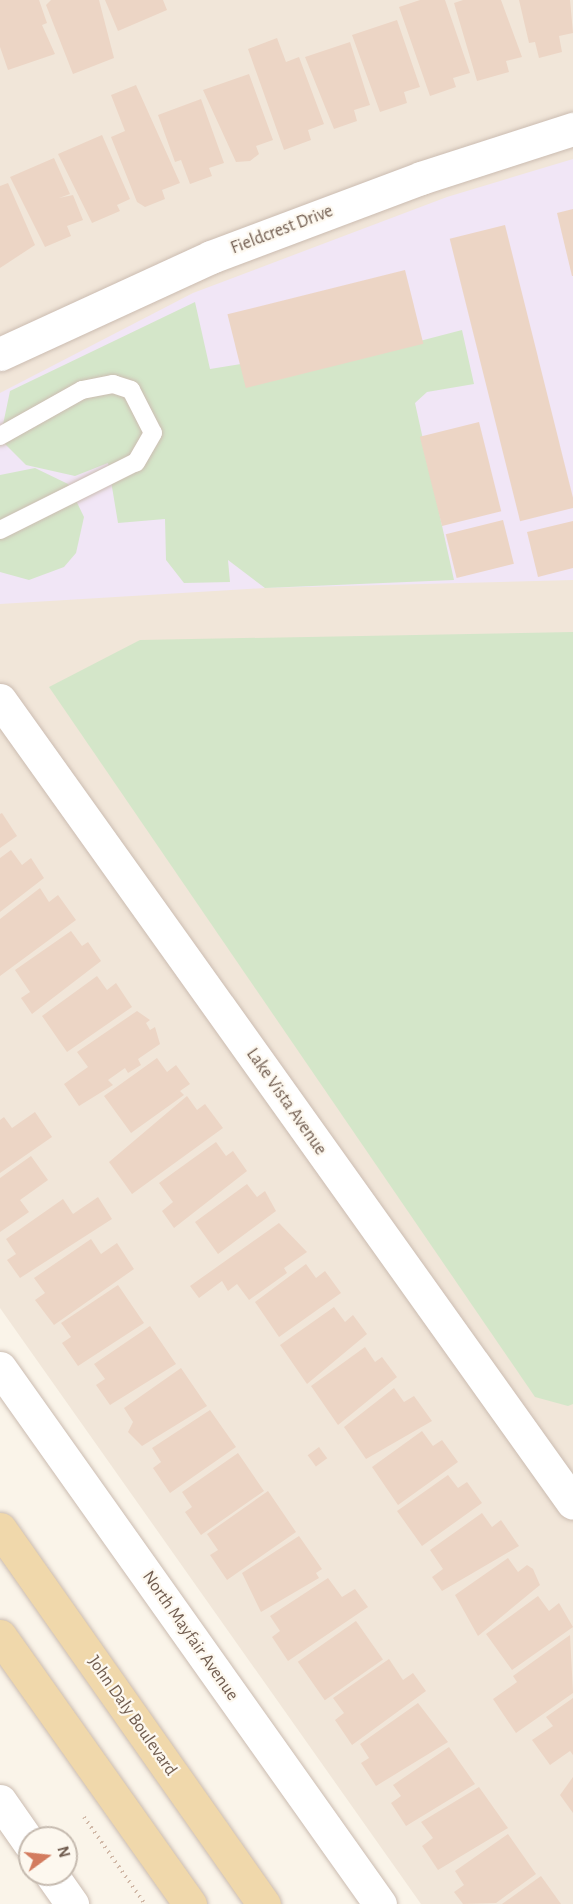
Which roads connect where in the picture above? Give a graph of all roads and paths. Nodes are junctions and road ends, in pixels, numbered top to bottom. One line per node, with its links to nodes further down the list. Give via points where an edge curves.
1 (573, 129): 2 (street, Fieldcrest Drive, via 421,178 232,249)
2 (0, 354)
3 (0, 436): 4 (lane, via 81,390 112,384 131,390 153,433 136,462)
4 (0, 530)
5 (0, 700): 7 (street, Lake Vista Avenue)
6 (0, 1368): 16 (street, North Mayfair Avenue)
7 (567, 1483)
8 (0, 1529): 15 (main road, John Daly Boulevard)
9 (0, 1636): 14 (main road)
10 (0, 1801): 11 (street)
11 (18, 1827)
12 (59, 1886): 13 (street)
13 (72, 1904)
14 (190, 1904)
15 (264, 1904)
16 (380, 1904)

